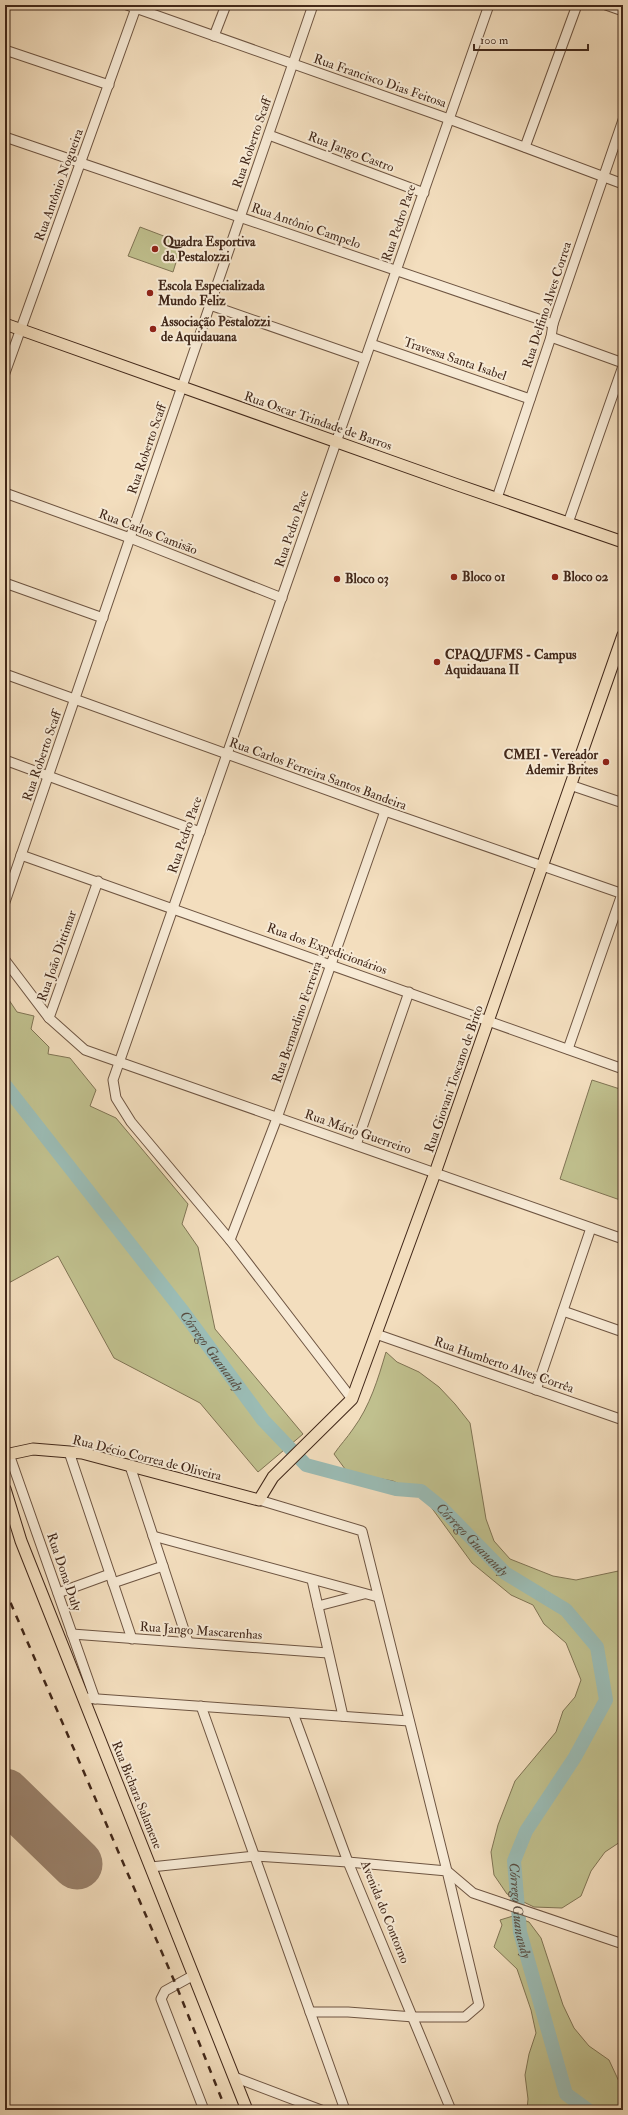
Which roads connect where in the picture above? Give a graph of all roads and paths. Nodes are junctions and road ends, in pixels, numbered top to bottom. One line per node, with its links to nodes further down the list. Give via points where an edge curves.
1 (127, 5): 7 (street, Rua Francisco Dias Feitosa)
2 (226, 5): 9 (street)
3 (313, 5): 11 (street, Rua Roberto Scaff)
4 (489, 5): 13 (street, Rua Pedro Pace)
5 (576, 5): 17 (street)
6 (606, 5): 8 (street)
7 (137, 7): 9 (street, Rua Francisco Dias Feitosa); 12 (street, Rua Antônio Nogueira)
8 (623, 11)
9 (214, 36): 11 (street, Rua Francisco Dias Feitosa)
10 (5, 50): 12 (street)
11 (293, 64): 13 (street, Rua Francisco Dias Feitosa); 15 (street, Rua Roberto Scaff)
12 (109, 85): 18 (street, Rua Antônio Nogueira)
13 (450, 119): 17 (street, Rua Francisco Dias Feitosa); 21 (street, Rua Pedro Pace)
14 (623, 120): 19 (street, Rua Delfino Alves Correa)
15 (269, 135): 21 (street, Rua Jango Castro); 22 (street, Rua Roberto Scaff)
16 (5, 137): 18 (street, Rua Antônio Campelo)
17 (525, 147): 19 (street, Rua Francisco Dias Feitosa)
18 (81, 163): 22 (street, Rua Antônio Campelo); 27 (street, Rua Antônio Nogueira)
19 (604, 177): 20 (street, Rua Francisco Dias Feitosa); 26 (street, Rua Delfino Alves Correa)
20 (623, 184)
21 (424, 193): 23 (street, Rua Pedro Pace)
22 (240, 217): 23 (street, Rua Antônio Campelo); 24 (street, Rua Roberto Scaff)
23 (396, 271): 26 (street, Rua Antônio Campelo); 29 (street, Rua Pedro Pace)
24 (210, 305): 30 (street); 34 (street, Rua Roberto Scaff)
25 (5, 324): 27 (main road, Rua Oscar Trindade de Barros)
26 (553, 324): 28 (street, Rua Delfino Alves Correa)
27 (21, 329): 33 (street, Rua Antônio Nogueira); 34 (main road, Rua Oscar Trindade de Barros)
28 (551, 337): 31 (street); 35 (street, Rua Delfino Alves Correa)
29 (371, 344): 30 (street, Rua Pedro Pace); 35 (street, Travessa Santa Isabel)
30 (366, 359): 36 (street, Rua Pedro Pace)
31 (623, 363)
32 (623, 366): 39 (street)
33 (5, 373)
34 (182, 388): 36 (main road, Rua Oscar Trindade de Barros); 40 (street, Rua Roberto Scaff)
35 (530, 399): 38 (street, Rua Delfino Alves Correa)
36 (337, 442): 38 (main road, Rua Oscar Trindade de Barros); 43 (street, Rua Pedro Pace)
37 (5, 493): 40 (street, Rua Carlos Camisão)
38 (497, 498): 39 (main road, Rua Oscar Trindade de Barros)
39 (568, 523): 41 (main road, Rua Oscar Trindade de Barros)
40 (130, 538): 43 (street, Rua Carlos Camisão); 44 (street, Rua Roberto Scaff)
41 (623, 542)
42 (5, 583): 44 (street)
43 (282, 598): 48 (street, Rua Pedro Pace)
44 (103, 618): 47 (street, Rua Roberto Scaff)
45 (623, 635): 51 (main road, Rua Giovani Toscano de Brito)
46 (5, 674): 47 (street, Rua Carlos Ferreira Santos Bandeira)
47 (74, 700): 48 (street, Rua Carlos Ferreira Santos Bandeira); 50 (street, Rua Roberto Scaff)
48 (226, 755): 53 (street, Rua Carlos Ferreira Santos Bandeira); 54 (street, Rua Pedro Pace)
49 (5, 760): 50 (street)
50 (49, 775): 54 (street); 55 (street, Rua Roberto Scaff)
51 (570, 785): 52 (street); 56 (main road, Rua Giovani Toscano de Brito)
52 (623, 803)
53 (385, 811): 56 (street, Rua Carlos Ferreira Santos Bandeira); 62 (street, Rua Bernardino Ferreira)
54 (200, 832): 60 (street, Rua Pedro Pace)
55 (21, 855): 57 (street, Rua dos Expedicionários); 59 (street, Rua Roberto Scaff)
56 (542, 866): 58 (street, Rua Carlos Ferreira Santos Bandeira); 65 (main road, Rua Giovani Toscano de Brito)
57 (98, 882): 60 (street, Rua dos Expedicionários); 64 (street, Rua João Dittimar)
58 (623, 894): 66 (street)
59 (5, 902)
60 (174, 908): 62 (street, Rua dos Expedicionários); 68 (street, Rua Pedro Pace)
61 (5, 960): 64 (street)
62 (331, 965): 63 (street, Rua dos Expedicionários); 70 (street, Rua Bernardino Ferreira)
63 (409, 992): 65 (street, Rua dos Expedicionários); 71 (street)
64 (49, 1018): 67 (street, Rua João Dittimar)
65 (489, 1021): 66 (street, Rua dos Expedicionários); 72 (main road, Rua Giovani Toscano de Brito)
66 (568, 1049): 69 (street, Rua dos Expedicionários)
67 (85, 1050): 68 (street, Rua Mário Guerreiro)
68 (120, 1062): 70 (street, Rua Mário Guerreiro); 75 (street, Rua Pedro Pace, via 113,1080 116,1098)
69 (623, 1069)
70 (278, 1118): 71 (street, Rua Mário Guerreiro); 75 (street, Rua Bernardino Ferreira)
71 (356, 1145): 72 (street, Rua Mário Guerreiro)
72 (435, 1173): 73 (street, Rua Mário Guerreiro); 78 (main road, Rua Giovani Toscano de Brito)
73 (591, 1228): 74 (street, Rua Mário Guerreiro); 76 (street)
74 (623, 1239)
75 (230, 1240): 80 (street, Rua Pedro Pace)
76 (563, 1312): 77 (street); 79 (street)
77 (623, 1332)
78 (376, 1334): 79 (street, Rua Humberto Alves Corrêa); 80 (main road, Rua Giovani Toscano de Brito)
79 (536, 1390): 81 (street, Rua Humberto Alves Corrêa)
80 (352, 1399): 86 (main road, Rua Giovani Toscano de Brito, via 276,1474)
81 (623, 1420)
82 (69, 1452): 83 (main road, Rua Décio Correa de Oliveira, via 33,1449); 84 (main road, Rua Décio Correa de Oliveira); 89 (street)
83 (7, 1454): 91 (street, Rua Dona Duly)
84 (130, 1466): 86 (main road, Rua Décio Correa de Oliveira); 87 (street)
85 (5, 1489): 99 (main road, Rua Bichara Salamene, via 22,1541)
86 (258, 1500): 93 (street, via 362,1531)
87 (153, 1536): 88 (street); 90 (street)
88 (163, 1566): 89 (street); 97 (street)
89 (111, 1578): 91 (street); 96 (street)
90 (312, 1580): 92 (street); 94 (street)
91 (58, 1593): 95 (street, Rua Dona Duly)
92 (366, 1594): 93 (street); 94 (street)
93 (378, 1597): 104 (street)
94 (318, 1606): 98 (street)
95 (72, 1634): 96 (street, Rua Jango Mascarenhas); 100 (street, Rua Dona Duly)
96 (132, 1639): 97 (street, Rua Jango Mascarenhas)
97 (188, 1642): 98 (street, Rua Jango Mascarenhas)
98 (328, 1653): 103 (street)
99 (84, 1698): 100 (street); 107 (main road, Rua Bichara Salamene)
100 (95, 1699): 101 (street)
101 (201, 1706): 102 (street); 105 (street)
102 (293, 1713): 103 (street); 106 (street)
103 (343, 1716): 104 (street)
104 (409, 1721): 108 (street)
105 (255, 1856): 106 (street); 107 (street); 111 (street)
106 (348, 1862): 108 (street, Avenida do Contorno); 112 (street, Avenida do Contorno)
107 (151, 1868): 110 (main road, Rua Bichara Salamene)
108 (446, 1871): 109 (street, via 473,1893); 112 (street, via 479,2005 465,2017)
109 (623, 1944)
110 (194, 1976): 113 (main road, Rua Bichara Salamene); 114 (street, via 165,1991 161,1999)
111 (310, 2012): 112 (street); 117 (street)
112 (414, 2017): 118 (street, Avenida do Contorno)
113 (234, 2077): 115 (main road, Rua Bichara Salamene); 116 (street)
114 (204, 2110)
115 (247, 2110)
116 (322, 2110)
117 (345, 2110)
118 (451, 2110)

